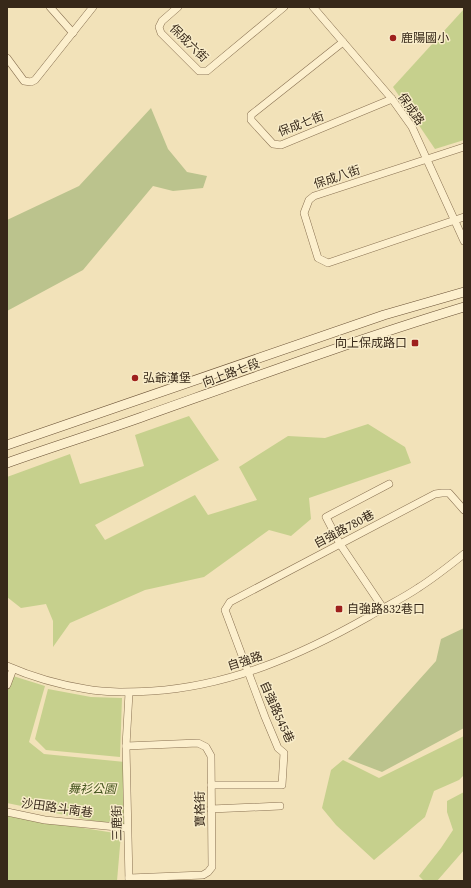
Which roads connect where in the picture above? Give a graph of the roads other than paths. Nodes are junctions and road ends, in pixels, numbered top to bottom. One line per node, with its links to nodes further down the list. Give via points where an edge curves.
1 (50, 7): 6 (street)
2 (93, 7): 6 (street)
3 (178, 7): 4 (street, 保成六街, via 162,21 159,28 161,33 199,71 207,71)
4 (284, 7)
5 (313, 7): 7 (street, 保成路)
6 (73, 33): 8 (street, via 31,82 24,81)
7 (343, 42): 9 (street, 保成路); 9 (street, 保成七街, via 251,115 252,120 272,144 281,145)
8 (7, 58)
9 (392, 99): 11 (street, 保成路, via 412,127)
10 (464, 147): 11 (street, 保成八街)
11 (427, 158): 13 (street, 保成路); 13 (street, 保成八街, via 314,196 309,200 304,213 318,258 328,263)
12 (464, 217): 13 (street, 保成八街)
13 (455, 220): 14 (street, 保成路)
14 (464, 241)
15 (464, 292): 17 (main road, 向上路七段, via 341,329)
16 (464, 307): 18 (main road, 向上路七段, via 355,341 125,424)
17 (7, 445)
18 (7, 463)
19 (389, 484): 21 (street, via 326,517)
20 (464, 510): 21 (street, 自強路780巷, via 449,493 442,492)
21 (340, 544): 23 (street); 25 (street, 自強路780巷, via 230,602 225,610)
22 (464, 554): 23 (street, 自強路, via 417,589)
23 (384, 608): 25 (street, 自強路, via 309,648)
24 (10, 668): 26 (street); 27 (street, 自強路, via 66,685)
25 (248, 672): 27 (street, 自強路, via 211,683); 29 (street, 自強路545巷, via 278,748 284,753 282,785)
26 (7, 685)
27 (129, 693): 28 (street, 三鹿街)
28 (126, 746): 29 (street, 寶格街, via 198,743 206,747 211,756); 33 (street, 三鹿街)
29 (211, 785): 31 (street, 寶格街)
30 (280, 806): 31 (street)
31 (211, 809): 34 (street, 寶格街, via 212,868 208,872 203,875)
32 (7, 812): 33 (street, 沙田路斗南巷, via 45,820)
33 (128, 828): 34 (street, 三鹿街)
34 (129, 879)

